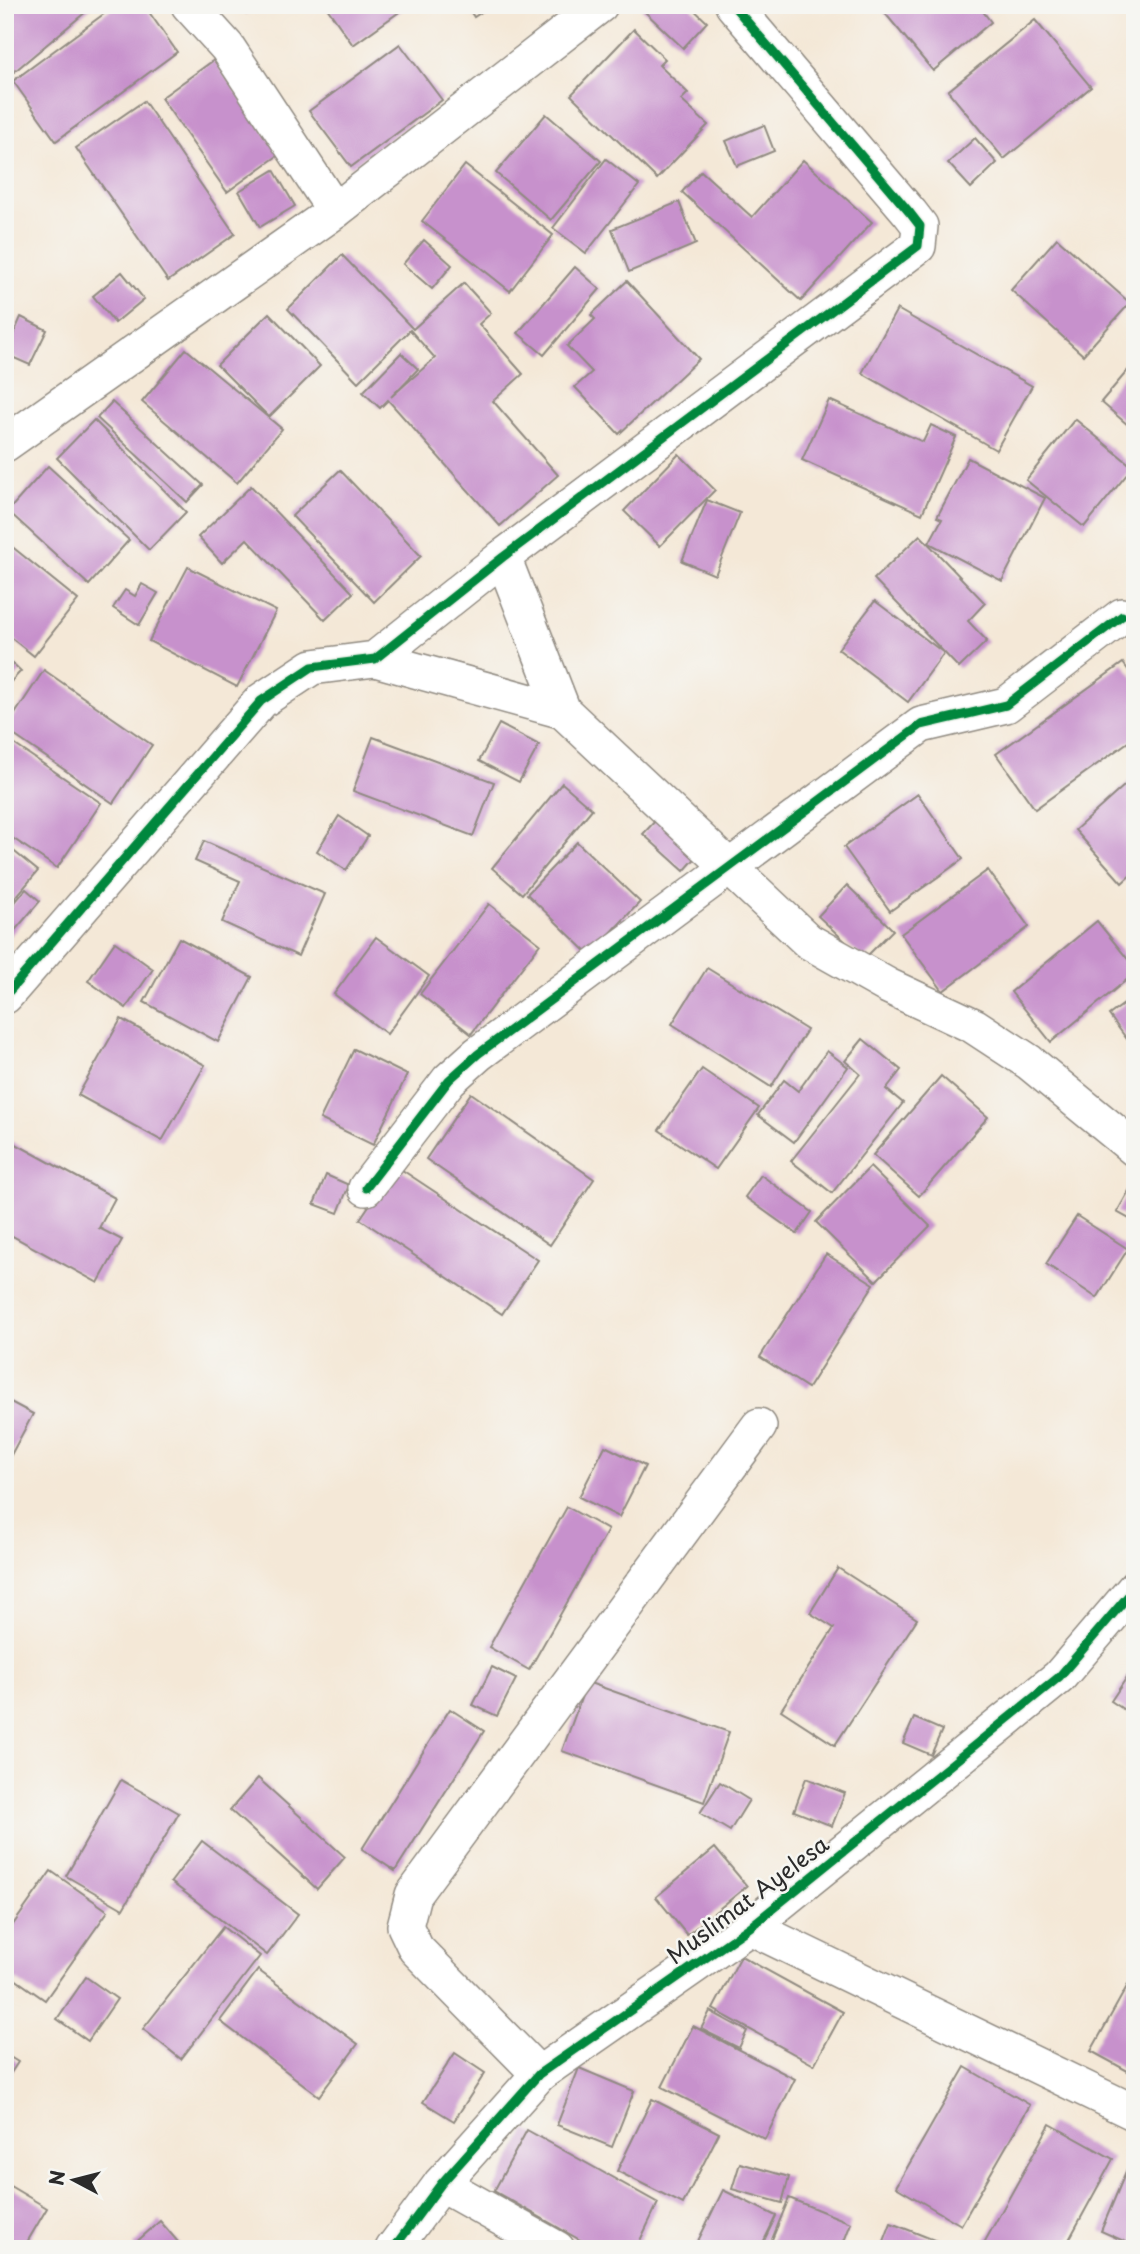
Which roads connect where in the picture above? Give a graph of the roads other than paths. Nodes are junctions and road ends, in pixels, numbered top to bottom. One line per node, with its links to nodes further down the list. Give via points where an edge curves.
1 (189, 5): 4 (street, via 227,47)
2 (600, 5): 4 (street)
3 (733, 5): 6 (street, via 915,219 920,226 918,246)
4 (335, 211): 5 (street)
5 (12, 426)
6 (503, 557): 8 (street); 9 (street)
7 (1122, 616): 10 (street, via 1006,705 921,725)
8 (375, 659): 9 (street); 11 (street, via 312,667 261,701)
9 (563, 711): 10 (street)
10 (730, 867): 12 (street, via 808,941 888,986 974,1026 1029,1062); 13 (street, via 478,1054 449,1080)
11 (5, 996)
12 (1135, 1149)
13 (366, 1188)
14 (759, 1426): 17 (street, via 413,1895 405,1926 416,1949)
15 (1135, 1588): 16 (street, Muslimat Ayelesa, via 1059,1677)
16 (750, 1927): 17 (street, Muslimat Ayelesa); 18 (street)
17 (539, 2074): 19 (street, Muslimat Ayelesa)
18 (1135, 2113)
19 (441, 2184): 20 (street, Muslimat Ayelesa); 21 (street)
20 (393, 2249)
21 (557, 2249)

